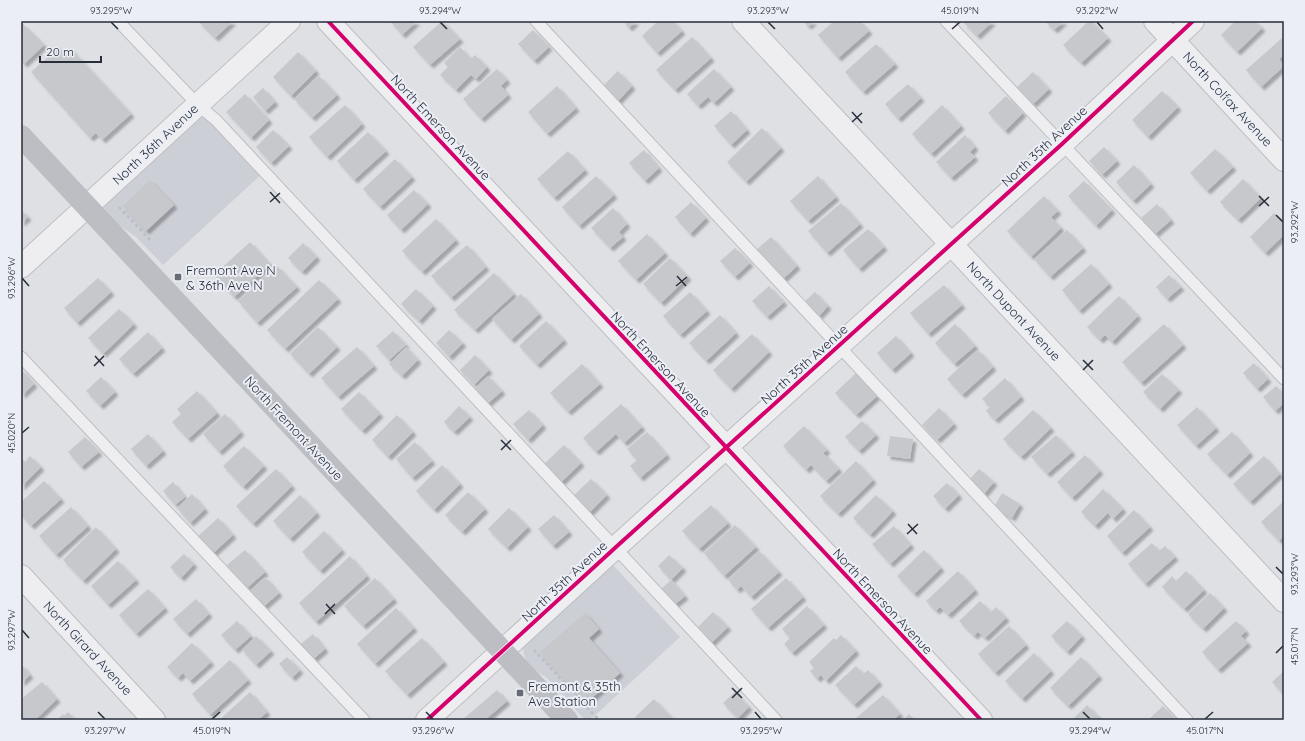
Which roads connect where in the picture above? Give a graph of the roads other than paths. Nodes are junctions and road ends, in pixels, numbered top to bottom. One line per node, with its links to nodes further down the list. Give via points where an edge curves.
1 (118, 21): 10 (lane)
2 (289, 21): 10 (street, North 36th Avenue)
3 (328, 21): 20 (street, North Emerson Avenue)
4 (536, 21): 17 (lane)
5 (743, 21): 15 (street, North Dupont Avenue)
6 (946, 21): 12 (lane)
7 (1155, 21): 9 (street, North Colfax Avenue)
8 (1193, 21): 9 (street, North 35th Avenue)
9 (1173, 40): 12 (street, North 35th Avenue); 13 (street, North Colfax Avenue)
10 (198, 105): 14 (street, North 36th Avenue); 21 (lane, via 216,120)
11 (21, 136): 14 (street, North Fremont Avenue)
12 (1062, 144): 15 (street, North 35th Avenue); 19 (lane)
13 (1284, 160)
14 (86, 207): 16 (street, North 36th Avenue); 24 (street, North Fremont Avenue)
15 (952, 244): 17 (street, North 35th Avenue); 23 (street, North Dupont Avenue)
16 (21, 267)
17 (839, 346): 20 (street, North 35th Avenue); 31 (lane)
18 (21, 357): 26 (lane)
19 (1284, 380)
20 (726, 448): 21 (street, North 35th Avenue); 30 (street, North Emerson Avenue)
21 (616, 547): 24 (street, North 35th Avenue); 29 (lane)
22 (21, 576): 25 (street, North Girard Avenue)
23 (1284, 601)
24 (503, 652): 27 (street, North 35th Avenue); 28 (street, North Fremont Avenue)
25 (154, 720)
26 (364, 720)
27 (427, 720)
28 (567, 720)
29 (776, 720)
30 (981, 720)
31 (1187, 720)

